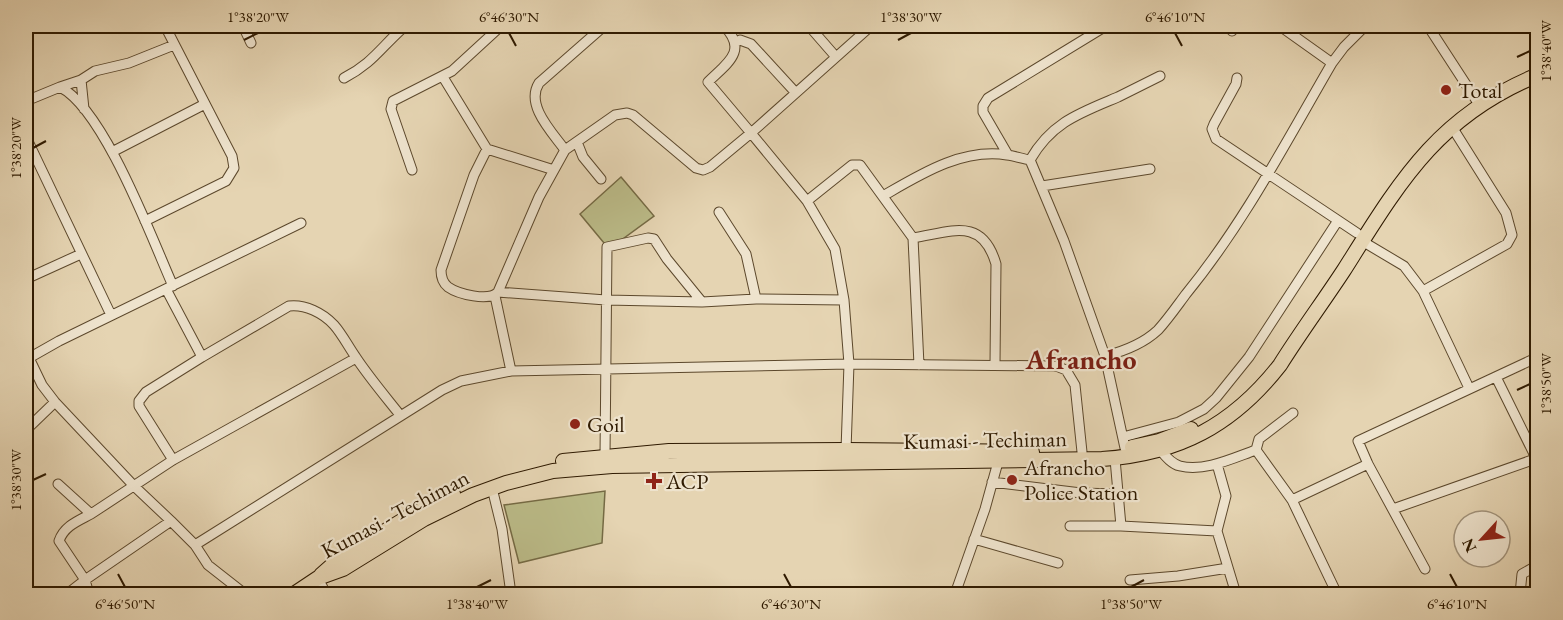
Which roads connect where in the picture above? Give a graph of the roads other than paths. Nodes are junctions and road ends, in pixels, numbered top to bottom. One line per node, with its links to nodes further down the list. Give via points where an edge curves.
1 (165, 26): 15 (street)
2 (243, 26): 13 (street)
3 (405, 26): 22 (street, via 373,60)
4 (501, 26): 21 (street)
5 (604, 26): 36 (street, via 535,89 535,104)
6 (724, 26): 14 (street)
7 (809, 26): 16 (street)
8 (871, 26): 16 (street)
9 (1106, 26): 38 (street, via 984,102 983,112)
10 (1280, 26): 17 (street)
11 (1365, 26): 17 (street)
12 (1428, 26): 28 (street)
13 (251, 43)
14 (735, 43): 26 (street, via 747,40 752,44); 32 (street, via 733,56 708,82)
15 (174, 45): 24 (street, via 129,63 95,71); 29 (street)
16 (836, 57): 26 (street)
17 (1332, 63): 43 (street)
18 (1538, 65): 28 (highway)
19 (1538, 75): 28 (highway, Kumasi - Techiman)
20 (1160, 76): 39 (street, via 1069,118 1039,145)
21 (443, 77): 35 (street); 41 (street, via 391,104)
22 (344, 78)
23 (1237, 78): 43 (street, via 1212,129 1221,144)
24 (81, 80): 25 (street); 30 (street)
25 (60, 87): 27 (street); 30 (street)
26 (796, 93): 32 (street)
27 (26, 101)
28 (1478, 101): 31 (highway, Kumasi - Techiman); 52 (highway, via 1434,131 1412,154)
29 (205, 104): 37 (street); 49 (street, via 232,156 231,175)
30 (84, 109): 37 (street)
31 (1452, 127): 52 (highway, Kumasi - Techiman, via 1403,178); 57 (street, via 1506,213 1512,235 1508,244)
32 (751, 133): 34 (street, via 703,170 627,113 615,115); 47 (street)
33 (26, 137): 54 (street)
34 (577, 142): 36 (street); 44 (street, via 583,157)
35 (487, 149): 42 (street); 58 (street, via 441,270 450,289 484,298)
36 (565, 150): 42 (street)
37 (112, 152): 49 (street)
38 (1008, 155): 39 (street); 46 (street, via 971,156 932,168)
39 (1030, 160): 45 (street)
40 (1150, 169): 45 (street)
41 (412, 170)
42 (554, 170): 58 (street)
43 (1268, 174): 50 (street); 64 (street, via 1236,227 1157,330 1139,344)
44 (601, 179)
45 (1042, 186): 64 (street)
46 (884, 196): 47 (street, via 862,166 856,164); 53 (street)
47 (807, 201): 61 (street, via 835,249)
48 (720, 212): 59 (street, via 746,254)
49 (145, 221): 56 (street)
50 (1337, 222): 52 (street); 80 (street, via 1249,357 1216,398 1179,422)
51 (301, 223): 56 (street)
52 (1359, 237): 57 (street, via 1404,266); 80 (highway, via 1268,369 1244,394 1208,420 1176,436); 84 (highway, Kumasi - Techiman, via 1261,390 1213,428)
53 (913, 238): 70 (street, via 964,230 985,239 993,251); 71 (street)
54 (81, 254): 55 (street); 63 (street)
55 (26, 279)
56 (169, 288): 63 (street); 65 (street)
57 (1423, 291): 75 (street)
58 (497, 294): 60 (street); 73 (street)
59 (756, 299): 61 (street); 62 (street)
60 (606, 300): 62 (street); 62 (street, via 607,247 648,238 660,246); 72 (street)
61 (844, 300): 69 (street)
62 (702, 302)
63 (111, 315): 68 (street)
64 (1106, 356): 80 (street)
65 (202, 357): 66 (street, via 289,306 298,305 335,325); 88 (street, via 146,392 139,401)
66 (356, 357): 78 (street); 88 (street)
67 (1538, 357): 74 (street)
68 (27, 359): 76 (street)
69 (849, 364): 71 (street); 72 (street); 82 (street)
70 (995, 364): 71 (street); 85 (street, via 1056,366 1066,370 1075,385)
71 (919, 365)
72 (605, 368): 73 (street); 86 (street)
73 (511, 371): 78 (street, via 462,381)
74 (1496, 377): 75 (street); 89 (street)
75 (1470, 388): 93 (street, via 1359,440)
76 (54, 402): 79 (street); 96 (street)
77 (1293, 413): 83 (street, via 1259,439)
78 (400, 415): 107 (street)
79 (26, 430)
80 (1124, 443): 85 (highway)
81 (730, 450): 82 (highway); 86 (highway); 92 (highway)
82 (846, 450): 85 (highway)
83 (1256, 450): 91 (street); 99 (street)
84 (1161, 451): 87 (highway, Kumasi - Techiman); 91 (street, via 1180,466)
85 (1082, 452)
86 (605, 456): 112 (highway, via 533,466 475,484 408,517 338,560)
87 (1115, 459): 90 (highway, Kumasi - Techiman); 98 (street)
88 (174, 460): 96 (street)
89 (1536, 460): 100 (street)
90 (998, 462): 92 (highway, Kumasi - Techiman); 94 (street)
91 (1218, 464): 105 (street, via 1226,496)
92 (730, 465): 97 (highway, Kumasi - Techiman, via 580,467)
93 (1368, 465): 99 (street); 100 (street)
94 (992, 482): 98 (street); 106 (street)
95 (58, 484): 101 (street)
96 (134, 486): 101 (street); 102 (street)
97 (492, 488): 112 (highway, Kumasi - Techiman, via 452,504 342,569); 120 (street)
98 (1118, 494): 104 (street)
99 (1292, 500): 125 (street)
100 (1393, 509): 111 (street)
101 (91, 514): 113 (street, via 66,528 59,541)
102 (171, 521): 107 (street); 113 (street)
103 (1070, 526): 104 (street)
104 (1121, 526): 105 (street)
105 (1217, 531): 110 (street)
106 (974, 538): 108 (street); 123 (street)
107 (195, 545): 117 (street, via 208,565)
108 (1058, 563)
109 (1538, 565): 126 (street, via 1522,574)
110 (1228, 568): 114 (street); 124 (street)
111 (1425, 570)
112 (318, 578): 118 (highway, Kumasi - Techiman); 119 (street)
113 (85, 580): 115 (street); 116 (street)
114 (1130, 580)
115 (67, 594)
116 (89, 594)
117 (245, 594)
118 (294, 594)
119 (326, 594)
120 (511, 594)
121 (789, 594): 122 (street)
122 (855, 594)
123 (955, 594)
124 (1236, 594)
125 (1337, 594)
126 (1520, 594)

